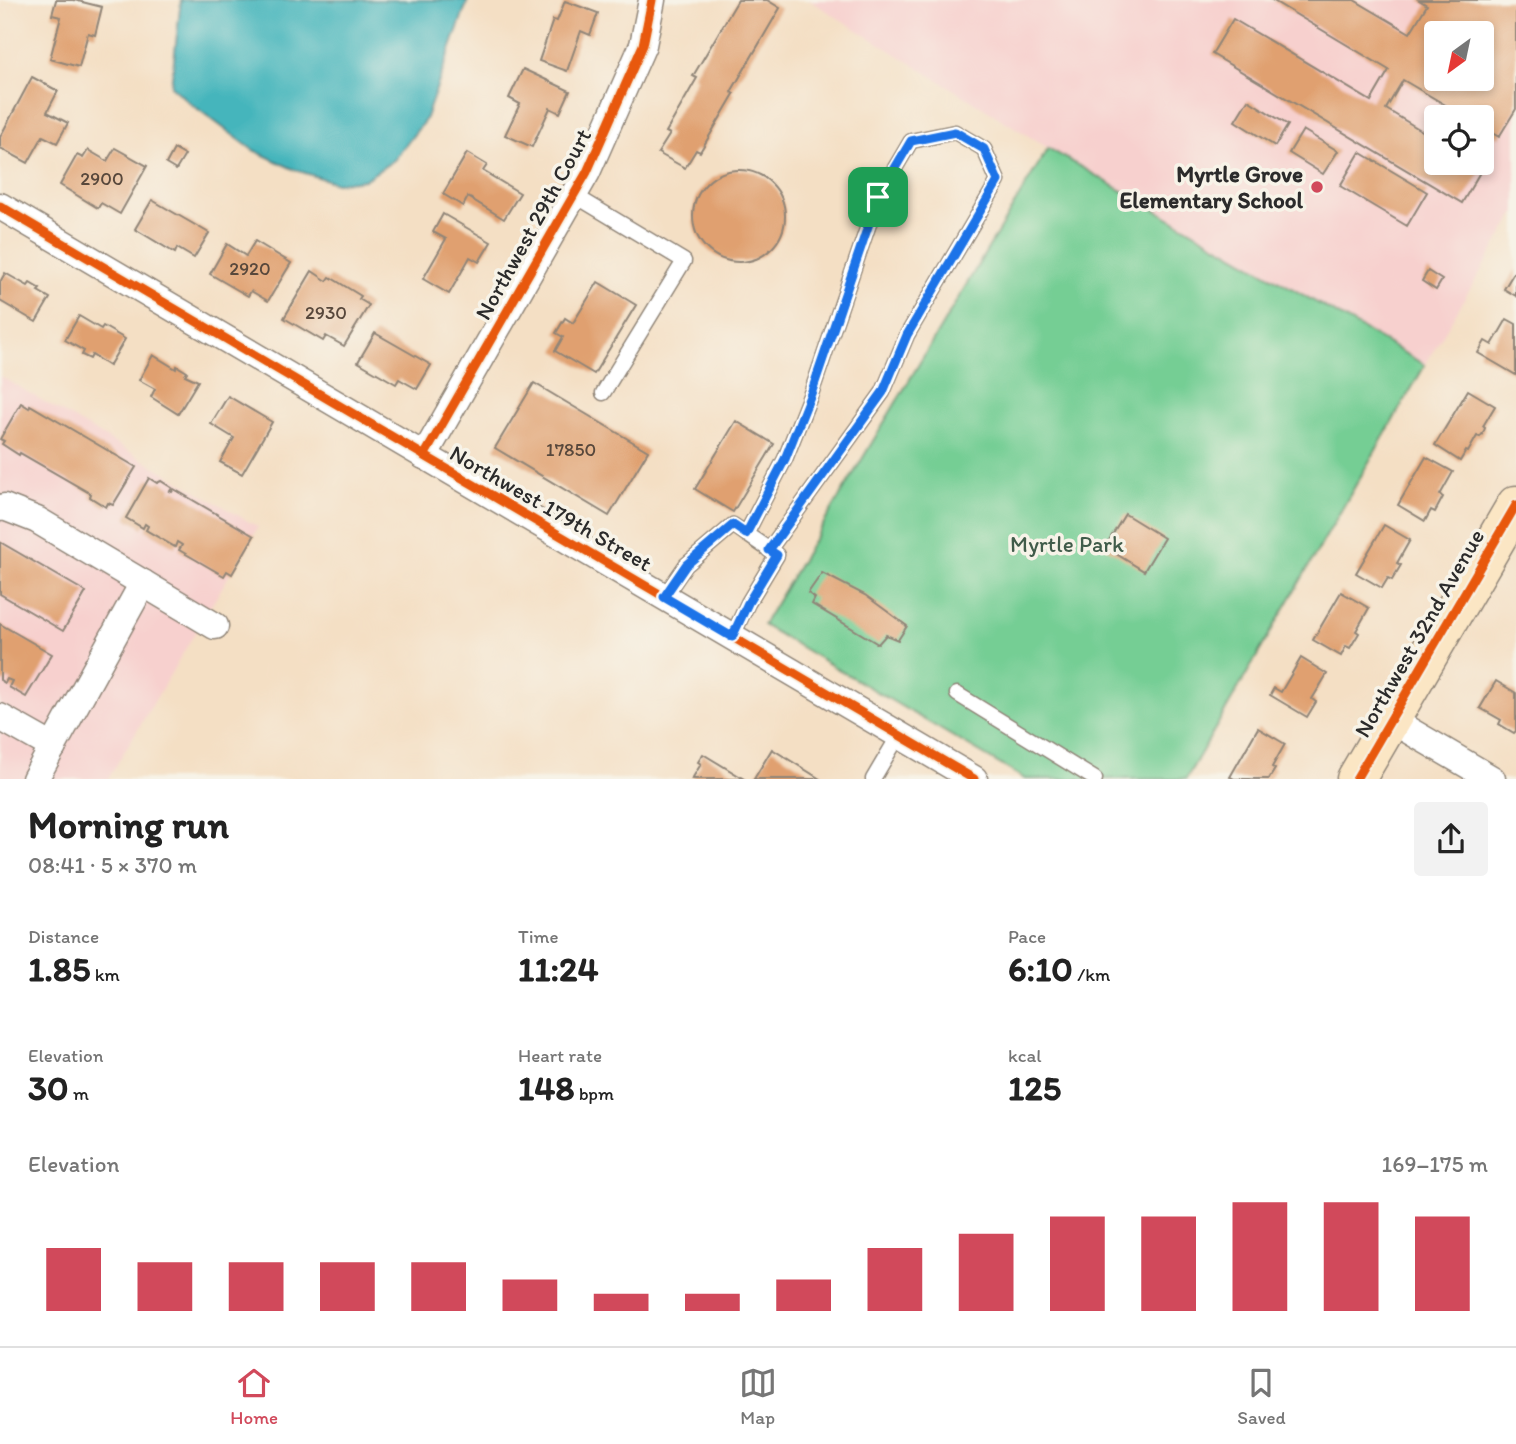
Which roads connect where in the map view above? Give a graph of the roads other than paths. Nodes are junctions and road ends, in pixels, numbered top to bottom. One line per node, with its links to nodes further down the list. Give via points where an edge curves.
1 (652, 0): 2 (street, Northwest 29th Court, via 643,45)
2 (574, 195): 4 (lane, via 684,261); 5 (street, Northwest 29th Court)
3 (0, 206): 5 (street, Northwest 179th Street)
4 (603, 393)
5 (424, 456): 11 (street, Northwest 179th Street)
6 (1516, 505): 16 (street, Northwest 32nd Avenue)
7 (0, 508): 10 (street, via 37,520)
8 (746, 534): 9 (lane); 9 (lane, via 785,459 812,391 878,197 911,141 955,132 984,149 998,181 907,335 883,392); 11 (lane, via 733,525 686,565)
9 (769, 550): 13 (lane, via 777,555)
10 (143, 583): 12 (street); 18 (street)
11 (664, 597): 13 (street, Northwest 179th Street)
12 (215, 626)
13 (732, 637): 17 (street, Northwest 179th Street)
14 (957, 694): 22 (lane)
15 (0, 717): 18 (street)
16 (1391, 720): 23 (street, Northwest 32nd Avenue); 24 (street)
17 (899, 735): 19 (street, Northwest 179th Street); 21 (lane)
18 (52, 747): 20 (street)
19 (960, 775)
20 (35, 779)
21 (873, 779)
22 (1095, 779)
23 (1356, 779)
24 (1492, 779)

